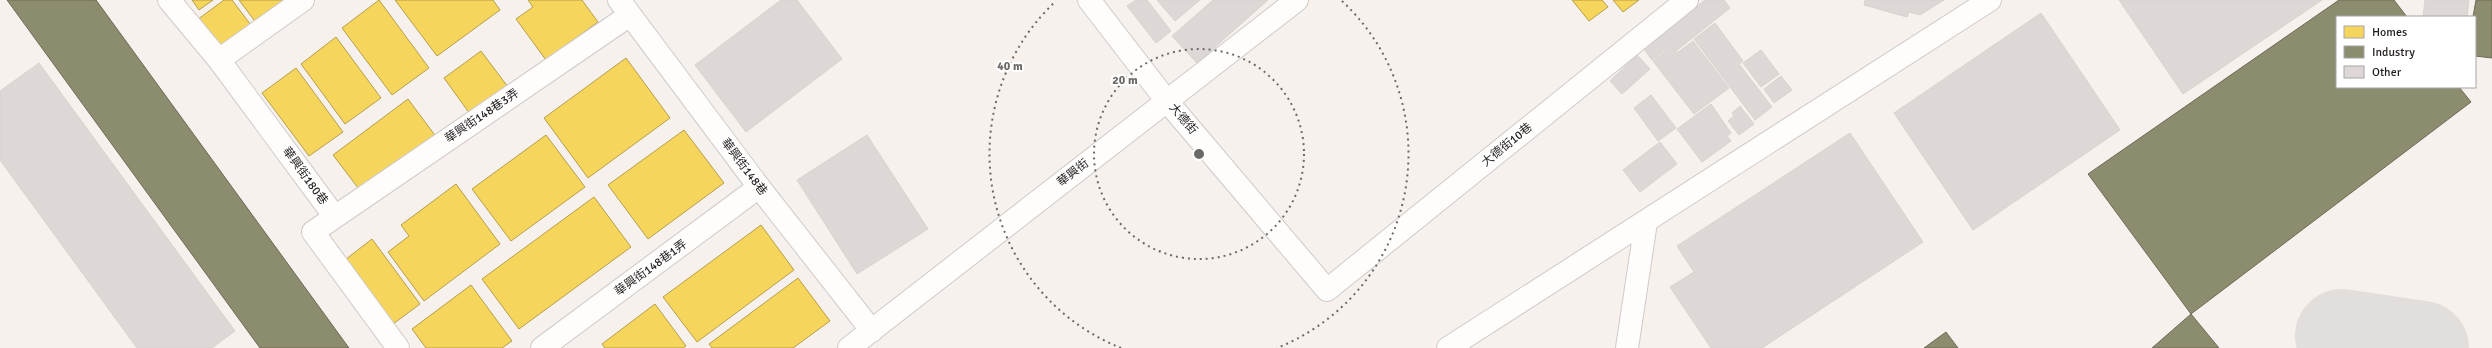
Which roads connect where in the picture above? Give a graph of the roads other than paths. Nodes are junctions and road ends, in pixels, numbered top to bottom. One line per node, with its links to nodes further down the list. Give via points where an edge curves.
1 (169, 0): 8 (street, 華興街180巷)
2 (303, 0): 8 (street)
3 (1089, 0): 9 (street, 大德街)
4 (1297, 0): 9 (street, 華興街)
5 (1687, 0): 13 (street, 大德街10巷)
6 (1990, 0): 12 (street)
7 (624, 7): 10 (street, 華興街148巷); 11 (street, 華興街148巷3弄)
8 (219, 60): 11 (street, 華興街180巷)
9 (1166, 100): 13 (street, 大德街); 14 (street, 華興街)
10 (759, 187): 14 (street, 華興街148巷); 16 (street, 華興街148巷1弄)
11 (335, 217): 15 (street, 華興街180巷, via 313,232)
12 (1646, 222): 18 (street); 19 (street)
13 (1327, 290)
14 (872, 330): 17 (street, 華興街)
15 (398, 348)
16 (542, 348)
17 (849, 348)
18 (1448, 348)
19 (1627, 348)

